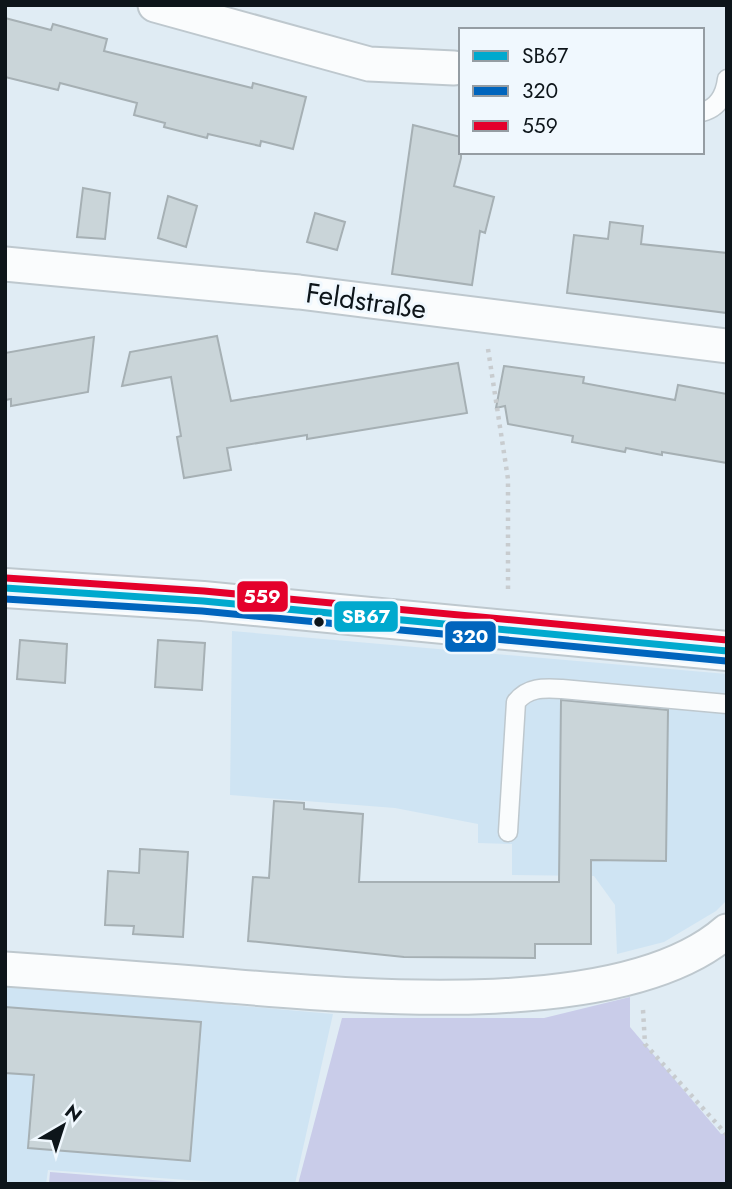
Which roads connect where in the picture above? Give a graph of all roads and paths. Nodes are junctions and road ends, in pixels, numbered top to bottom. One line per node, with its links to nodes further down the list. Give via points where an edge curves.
1 (155, 5): 2 (street, via 369,64)
2 (457, 68)
3 (727, 79): 4 (lane, via 725,93 712,110)
4 (704, 112)
5 (5, 264): 6 (street, Feldstraße, via 299,292)
6 (483, 317): 7 (street, Feldstraße); 9 (path, via 508,480)
7 (727, 346)
8 (5, 588): 10 (main road, via 203,601)
9 (509, 590)
10 (727, 651)
11 (727, 704): 12 (lane, via 562,689 538,688 523,694 516,702)
12 (508, 832)
13 (727, 930): 15 (street, via 685,959)
14 (5, 969): 15 (street, via 391,995 544,994)
15 (640, 975): 16 (path, via 645,1044)
16 (727, 1135)

